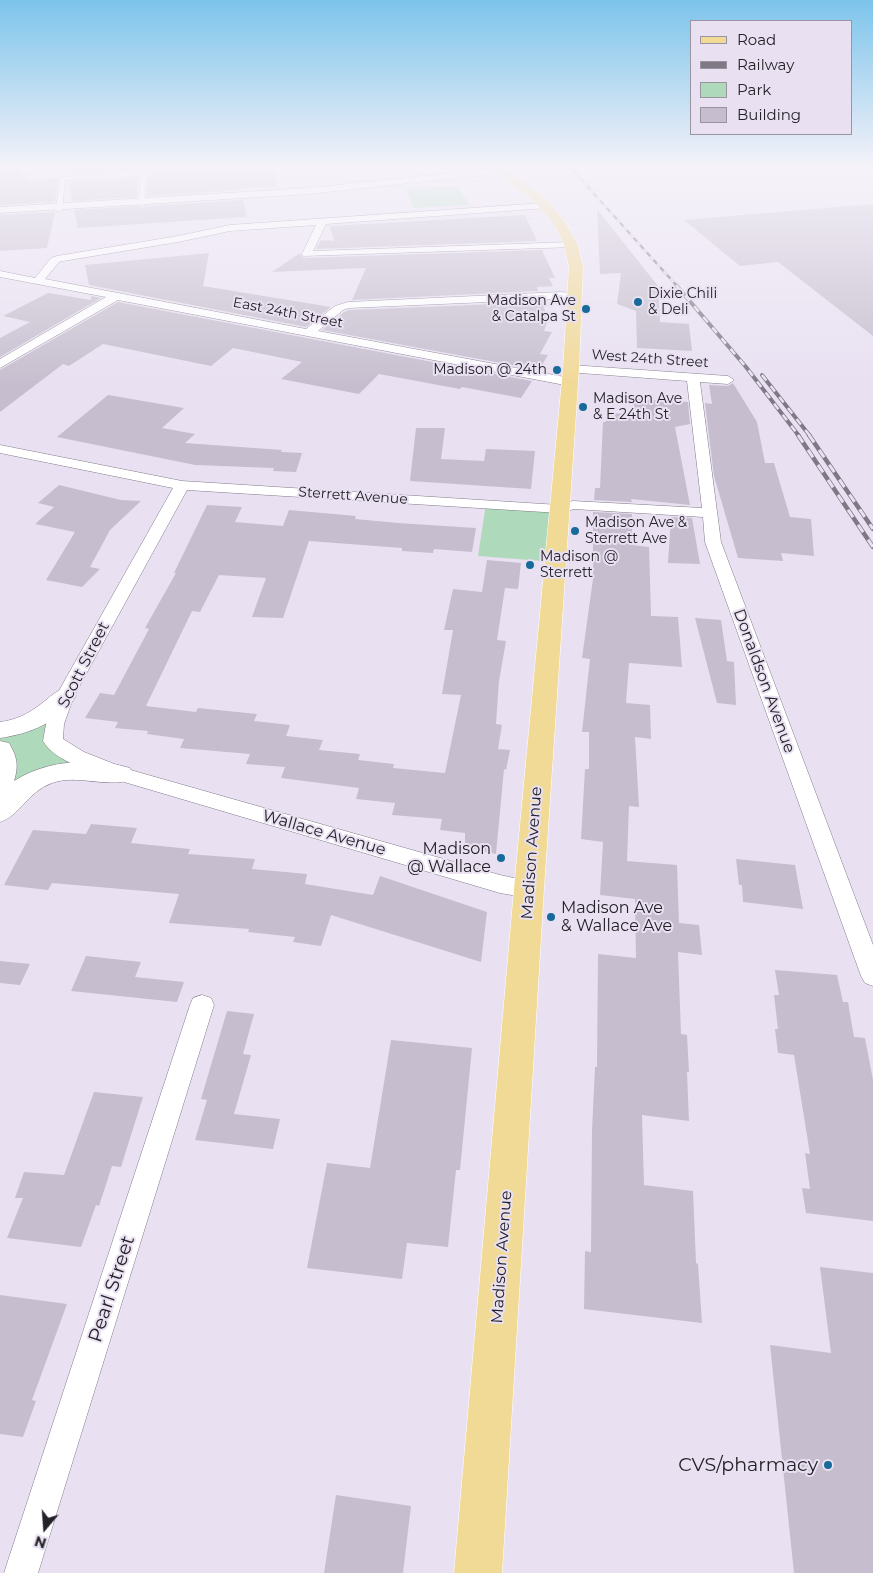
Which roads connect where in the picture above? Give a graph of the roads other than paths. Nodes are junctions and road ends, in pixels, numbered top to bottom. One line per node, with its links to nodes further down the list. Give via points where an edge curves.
1 (169, 240): 6 (street, via 56,260)
2 (313, 240): 4 (street, via 306,254)
3 (568, 240): 4 (main road, Madison Avenue)
4 (571, 246): 8 (main road, Madison Avenue, via 576,267)
5 (0, 274): 6 (street, East 24th Street)
6 (38, 281): 7 (street, East 24th Street)
7 (116, 296): 9 (street, East 24th Street); 10 (street)
8 (575, 296): 9 (street, via 348,305 339,308); 11 (main road, Madison Avenue)
9 (309, 332): 11 (street, East 24th Street)
10 (0, 364)
11 (570, 375): 12 (street, West 24th Street); 16 (main road, Madison Avenue)
12 (693, 377): 13 (street, West 24th Street); 17 (street, Donaldson Avenue)
13 (728, 380)
14 (0, 449): 15 (street, Sterrett Avenue)
15 (182, 485): 16 (street, Sterrett Avenue); 18 (street, Scott Street)
16 (560, 509): 17 (street, Sterrett Avenue, via 573,505); 24 (main road, Madison Avenue)
17 (709, 513): 25 (street, Donaldson Avenue, via 713,542)
18 (65, 696): 19 (street, via 38,720 15,729); 21 (street, Scott Street, via 53,741 82,759)
19 (0, 730)
20 (0, 749): 22 (street, via 6,767)
21 (121, 774): 23 (street, via 67,771 40,777 20,790); 24 (street, Wallace Avenue, via 500,884)
22 (0, 788)
23 (0, 813)
24 (529, 889): 28 (main road, Madison Avenue)
25 (873, 976)
26 (202, 1005): 27 (street, Pearl Street)
27 (21, 1573)
28 (478, 1573)

